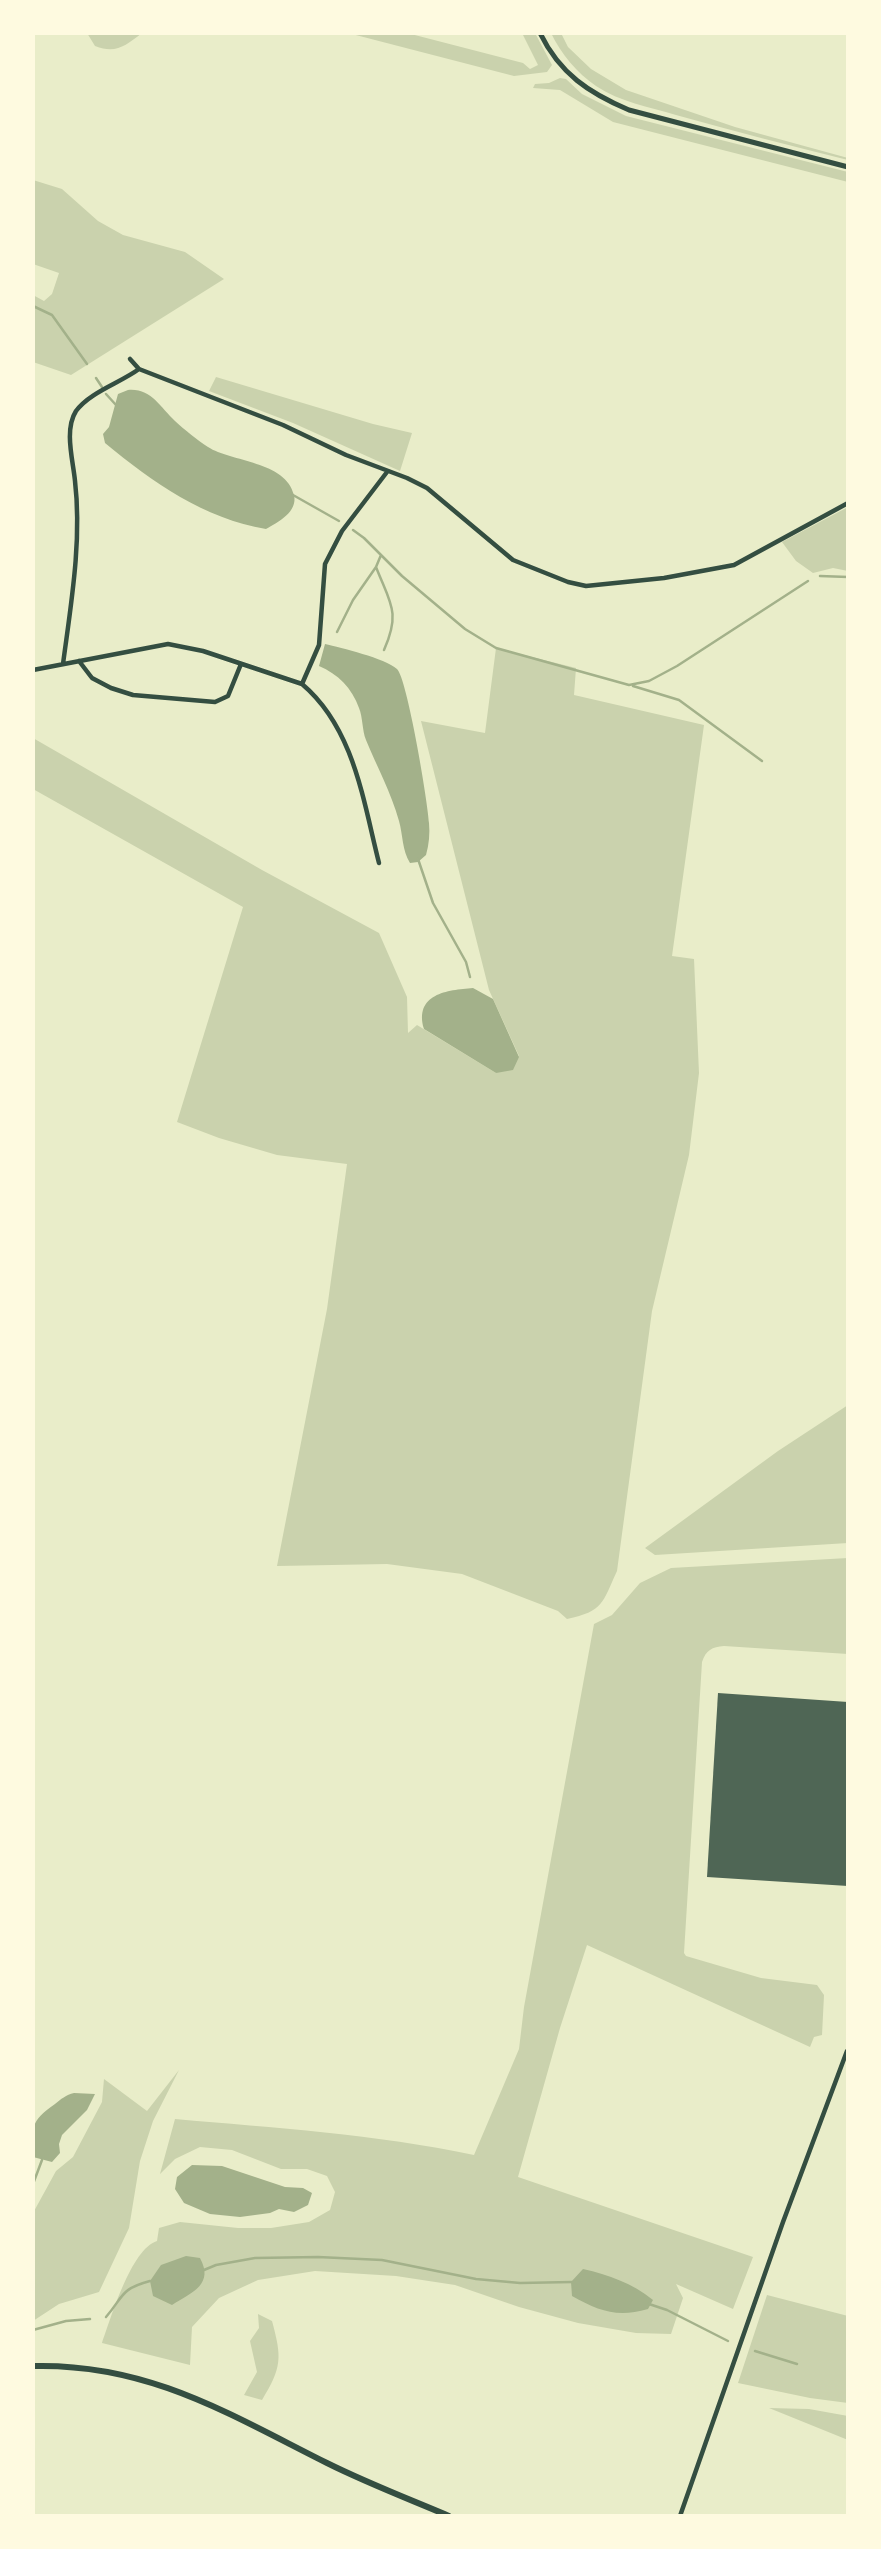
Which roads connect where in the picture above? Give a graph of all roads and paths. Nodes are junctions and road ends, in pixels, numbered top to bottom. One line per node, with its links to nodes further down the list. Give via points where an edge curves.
1 (540, 33): 2 (street, via 564,69 598,97 629,110)
2 (848, 167)
3 (130, 359): 4 (street)
4 (139, 369): 5 (street, via 283,425); 8 (street, via 85,403 72,420 76,550)
5 (387, 472): 6 (street, via 427,488 513,559 586,586 733,565); 11 (street, via 342,531 325,564 319,645)
6 (848, 503)
7 (79, 661): 8 (street); 9 (street, via 168,644); 9 (street, via 92,678 133,695 215,702 228,696)
8 (63, 664): 10 (street)
9 (241, 664): 11 (street)
10 (33, 670)
11 (302, 684): 12 (street, via 318,698 356,767)
12 (379, 863)
13 (848, 2051): 16 (street, via 779,2231)
14 (33, 2366): 15 (main road, via 119,2373 180,2391 350,2474)
15 (449, 2516)
16 (680, 2516)

